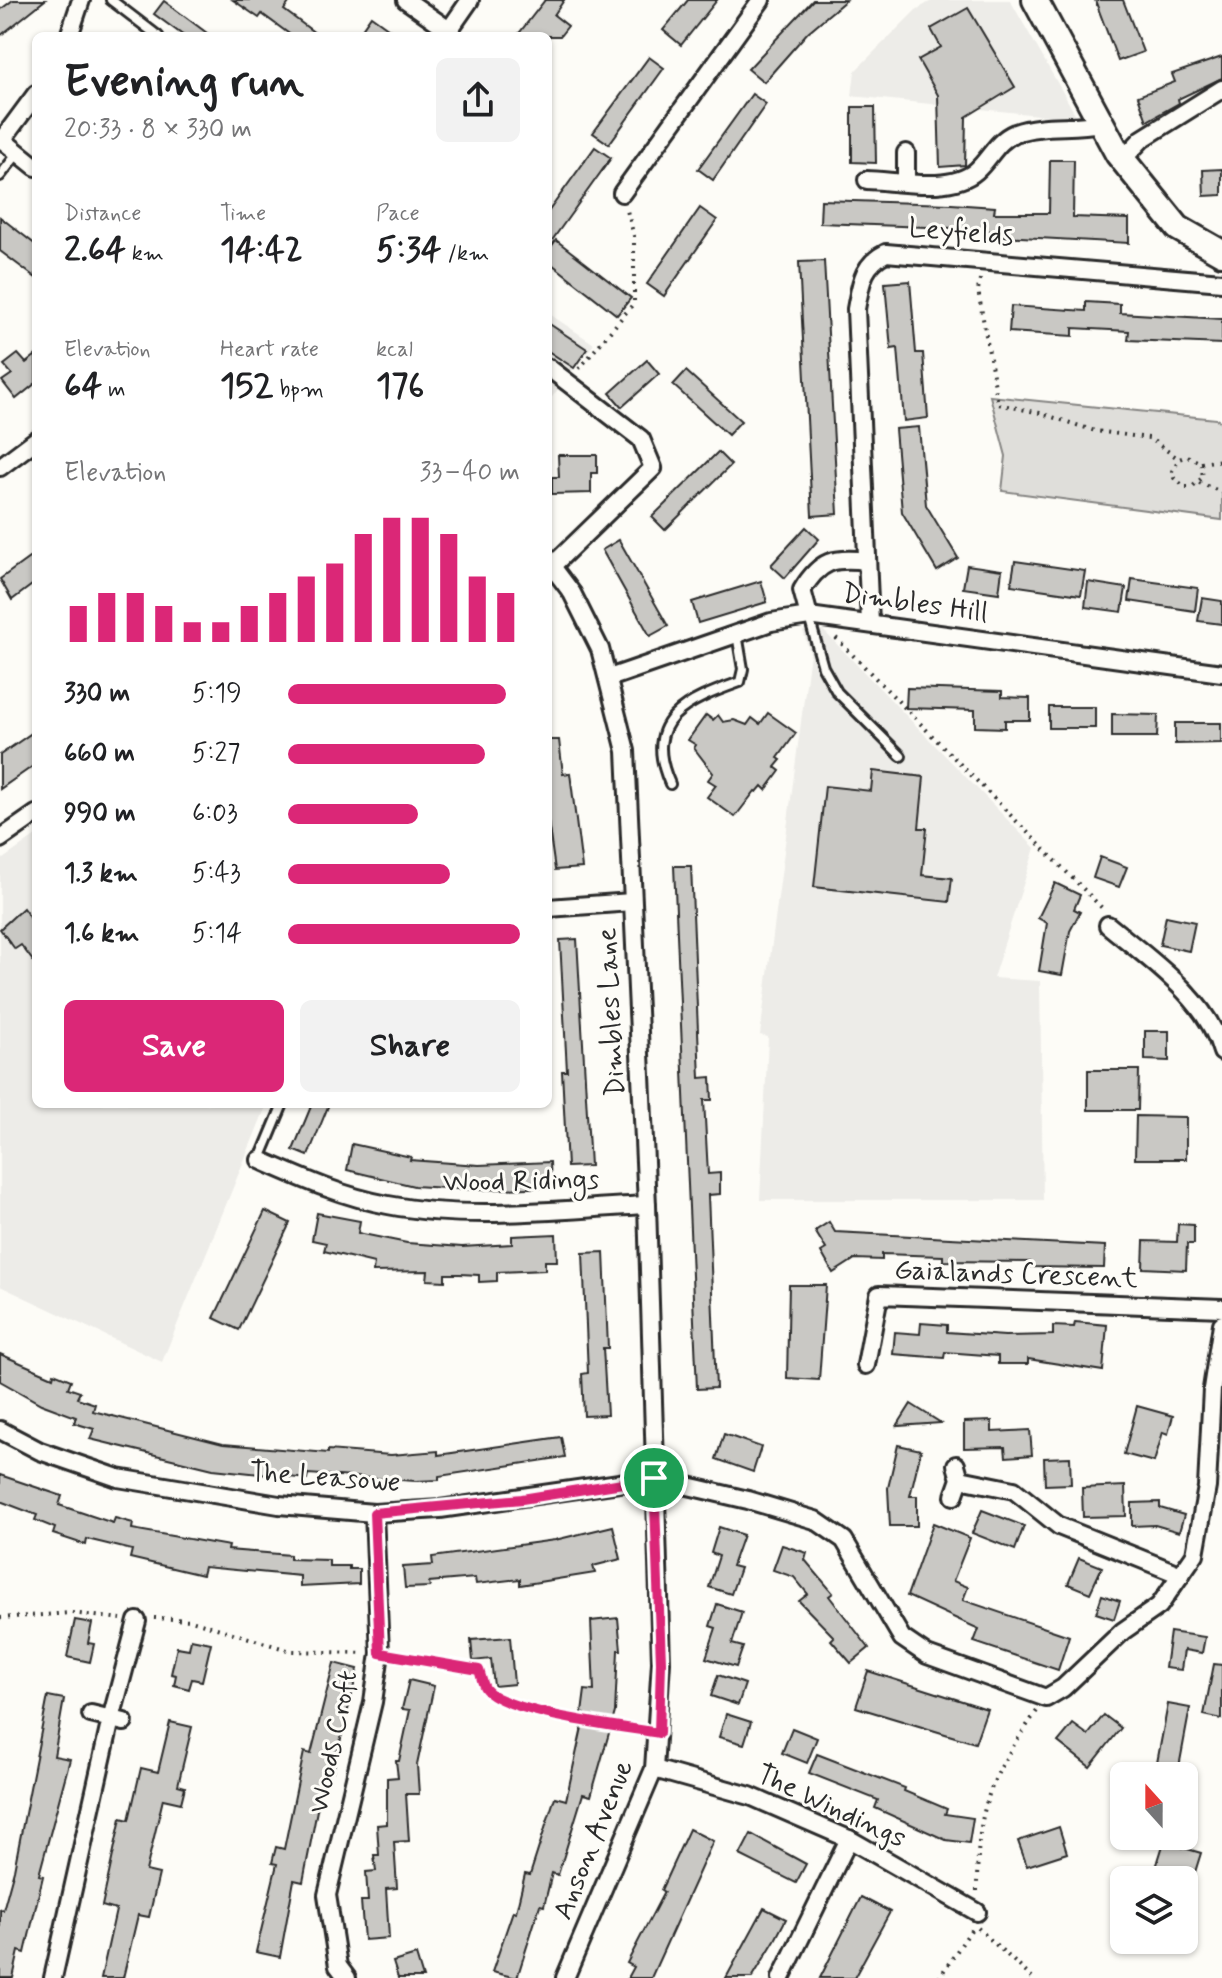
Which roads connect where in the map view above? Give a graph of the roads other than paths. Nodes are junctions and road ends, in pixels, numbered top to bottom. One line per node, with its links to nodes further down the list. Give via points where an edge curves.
1 (81, 0): 7 (street)
2 (111, 0): 8 (lane)
3 (406, 0): 9 (street)
4 (470, 0): 10 (street)
5 (761, 0): 22 (street)
6 (1035, 0): 13 (street)
7 (70, 32)
8 (153, 32)
9 (446, 32)
10 (448, 32)
11 (1222, 89): 17 (street, via 1142,139)
12 (32, 99): 14 (street)
13 (1100, 123): 17 (street); 21 (street, via 1013,134 964,178)
14 (1, 139): 15 (street)
15 (18, 153): 18 (street); 19 (lane)
16 (906, 153): 21 (street)
17 (1122, 160): 23 (street, via 1178,228)
18 (32, 164)
19 (0, 176)
20 (867, 180): 21 (street)
21 (906, 181)
22 (622, 193)
23 (1222, 253)
24 (1222, 282): 28 (street, Leyfields, via 886,253 870,261 856,309)
25 (552, 370): 29 (street, via 641,439 653,468)
26 (32, 443): 27 (street)
27 (0, 467)
28 (867, 561): 31 (street, via 837,558 812,574 802,590); 32 (street, Leyfields)
29 (552, 562)
30 (552, 567): 35 (street, Dimbles Lane, via 588,621)
31 (809, 616): 32 (street, Dimbles Hill); 33 (street, Dimbles Hill); 36 (lane, via 823,667 837,692)
32 (870, 623): 34 (street, Dimbles Hill)
33 (737, 634): 35 (street, Dimbles Hill); 37 (lane, via 740,682 681,708 666,725 658,751)
34 (1222, 673)
35 (609, 678): 40 (street, Dimbles Lane, via 626,751)
36 (901, 756)
37 (670, 784)
38 (32, 817): 39 (street)
39 (0, 839)
40 (632, 902): 41 (street); 47 (street, Dimbles Lane)
41 (552, 908)
42 (1108, 925): 43 (street, via 1186,994)
43 (1220, 1034): 44 (street)
44 (1222, 1052)
45 (281, 1108): 46 (lane)
46 (260, 1160): 47 (street, Wood Ridings, via 317,1186 387,1205 470,1214)
47 (647, 1205): 53 (street, Dimbles Lane)
48 (1222, 1308): 50 (street, Gaialands Crescent, via 879,1295)
49 (1222, 1324): 51 (street)
50 (866, 1365)
51 (1217, 1389): 56 (street, via 1195,1554)
52 (0, 1430): 55 (street, The Leasowe, via 40,1451 118,1478 279,1505)
53 (654, 1478): 55 (street, The Leasowe, via 522,1499); 56 (street, via 815,1520 844,1540 859,1560 902,1638 927,1655 1046,1698 1159,1606); 60 (street, Anson Avenue, via 661,1662)
54 (954, 1496): 56 (street, via 958,1472 1014,1490 1059,1526)
55 (374, 1513): 64 (street, Woods Croft, via 380,1653 327,1895 338,1966)
56 (1181, 1575)
57 (137, 1621): 59 (street)
58 (91, 1714): 59 (street)
59 (117, 1720): 63 (street)
60 (654, 1769): 61 (street, The Windings, via 750,1796); 65 (street, Anson Avenue)
61 (849, 1839): 62 (street, The Windings); 66 (street)
62 (977, 1912)
63 (53, 1978)
64 (347, 1978)
65 (565, 1978)
66 (781, 1978)

